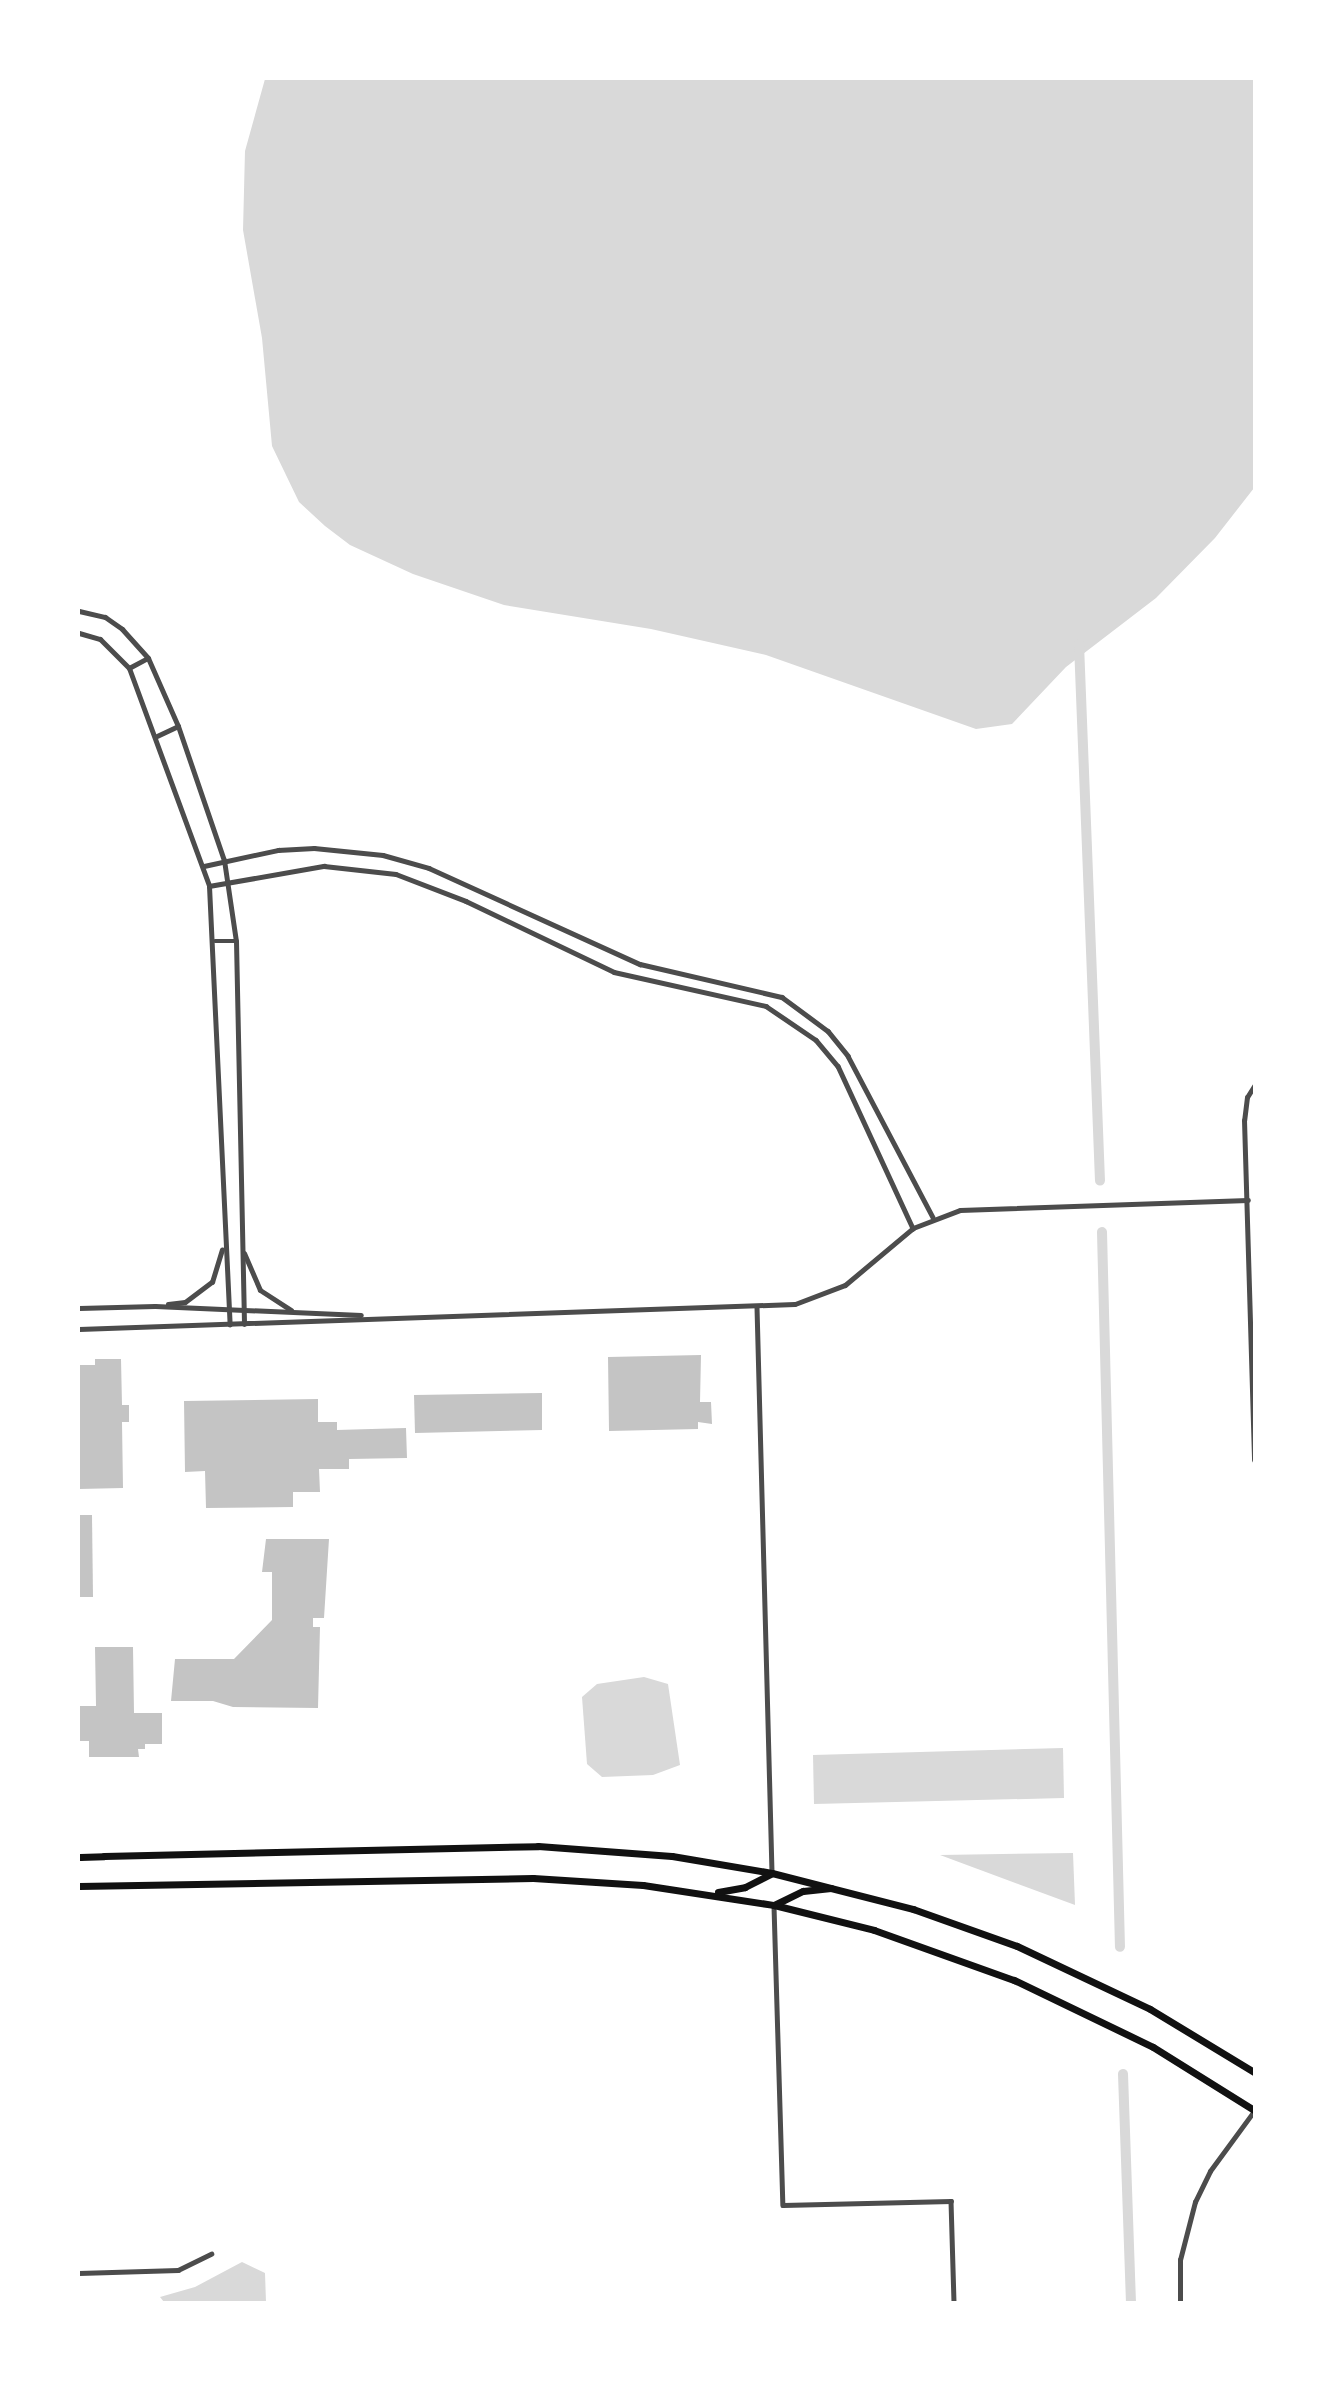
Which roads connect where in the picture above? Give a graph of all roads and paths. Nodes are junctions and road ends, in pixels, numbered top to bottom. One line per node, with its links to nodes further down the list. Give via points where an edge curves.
1 (79, 611): 3 (street, via 105,617)
2 (79, 633): 4 (street, via 100,639)
3 (148, 658): 4 (street); 5 (street)
4 (129, 668): 6 (street)
5 (178, 726): 6 (street); 7 (street)
6 (157, 736): 8 (street)
7 (224, 860): 8 (street); 9 (street); 15 (street, via 314,848 383,855 429,867 639,964 782,997 828,1031 848,1056)
8 (204, 866): 10 (street)
9 (228, 881): 10 (street); 12 (street); 16 (street, via 324,866 396,874 466,901 614,972 766,1006 817,1040 838,1066)
10 (209, 886): 11 (street)
11 (215, 941): 12 (street); 17 (street)
12 (236, 941): 18 (street)
13 (1254, 1086): 14 (street, via 1244,1120)
14 (1248, 1200): 15 (street, via 992,1207); 29 (street)
15 (933, 1217): 16 (street)
16 (913, 1228): 20 (street, via 845,1285 795,1304)
17 (223, 1238): 19 (street, via 212,1282 185,1302); 22 (street)
18 (242, 1247): 23 (street); 24 (street, via 260,1290)
19 (155, 1306): 21 (street); 22 (street)
20 (757, 1307): 25 (street); 31 (street)
21 (79, 1308)
22 (229, 1309): 23 (street); 26 (street)
23 (243, 1310): 24 (street); 27 (street)
24 (296, 1312): 25 (street)
25 (385, 1316): 27 (street)
26 (230, 1324): 27 (street); 28 (street)
27 (244, 1324)
28 (79, 1329)
29 (1254, 1460)
30 (79, 1857): 31 (main road, via 538,1846 672,1856)
31 (772, 1872): 33 (main road); 34 (main road, via 745,1887)
32 (79, 1886): 34 (main road, via 533,1878)
33 (838, 1887): 35 (main road, via 803,1891); 36 (main road, via 953,1922 1059,1965 1150,2009)
34 (711, 1894): 35 (main road)
35 (774, 1905): 37 (main road, via 886,1934 1014,1980 1133,2036); 40 (street, via 783,2205 951,2201)
36 (1254, 2072)
37 (1254, 2110): 41 (street, via 1210,2171 1195,2202 1180,2260)
38 (211, 2254): 39 (street, via 178,2270)
39 (79, 2273)
40 (954, 2302)
41 (1180, 2302)

